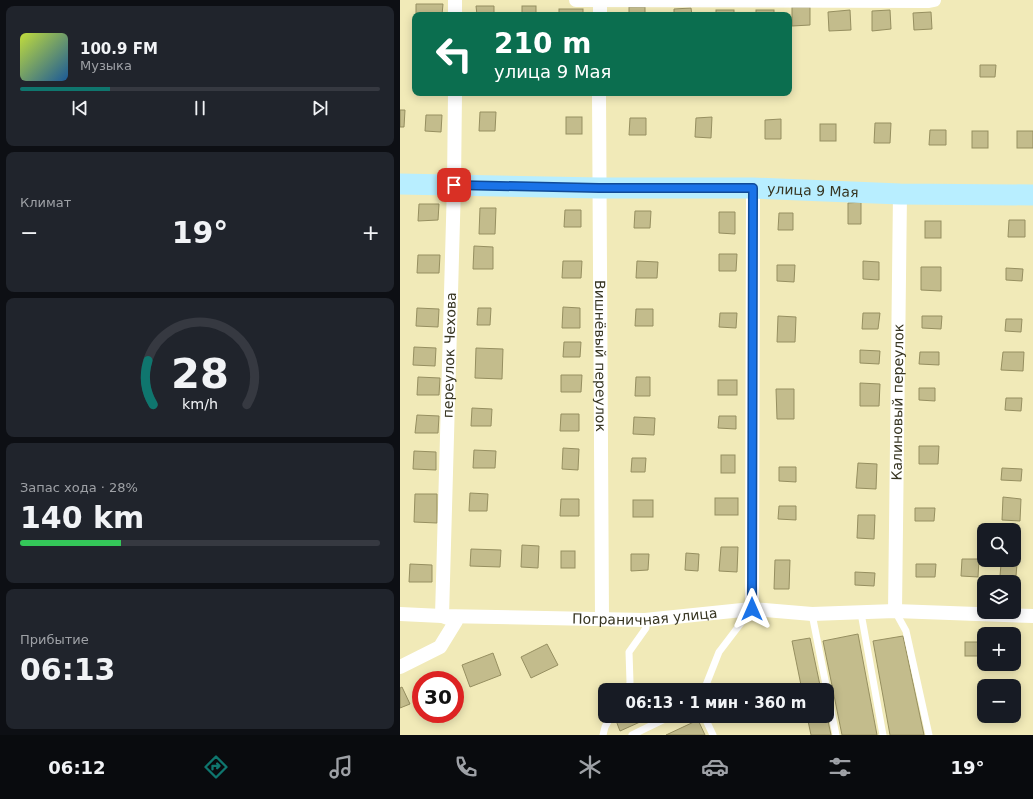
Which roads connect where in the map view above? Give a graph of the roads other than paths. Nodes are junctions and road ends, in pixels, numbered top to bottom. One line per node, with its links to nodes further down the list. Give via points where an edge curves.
1 (455, 0): 5 (street)
2 (576, 0): 3 (street)
3 (600, 0): 4 (street); 6 (street)
4 (934, 0)
5 (455, 12)
6 (600, 12)
7 (455, 96): 10 (street, переулок Чехова)
8 (599, 96): 11 (street, Вишнёвый переулок)
9 (400, 184): 10 (main road, улица 9 Мая)
10 (454, 185): 11 (main road, улица 9 Мая); 20 (street, переулок Чехова)
11 (599, 188): 12 (main road, улица 9 Мая); 22 (street, Вишнёвый переулок)
12 (753, 188): 13 (main road, улица 9 Мая); 15 (street)
13 (900, 194): 14 (main road, улица 9 Мая); 16 (street, Калиновый переулок)
14 (1033, 195)
15 (752, 609): 19 (street, Пограничная улица); 23 (street, Пограничная улица); 26 (lane, via 719,652)
16 (895, 611): 17 (street, Пограничная улица); 21 (street, Пограничная улица); 37 (lane, via 906,631)
17 (861, 613): 19 (street, Пограничная улица); 36 (lane)
18 (400, 614): 20 (street, Пограничная улица)
19 (812, 614): 27 (lane)
20 (442, 616): 22 (street, Пограничная улица); 24 (street, via 456,621 440,647)
21 (1033, 616)
22 (602, 618): 23 (street, Пограничная улица)
23 (645, 620): 25 (lane, via 646,628 629,652)
24 (400, 667)
25 (630, 683)
26 (707, 683)
27 (826, 683)
28 (607, 723): 32 (lane)
29 (657, 723): 33 (lane)
30 (707, 723): 34 (lane)
31 (834, 723): 35 (lane)
32 (603, 735)
33 (632, 735)
34 (713, 735)
35 (836, 735)
36 (883, 735)
37 (929, 735)

